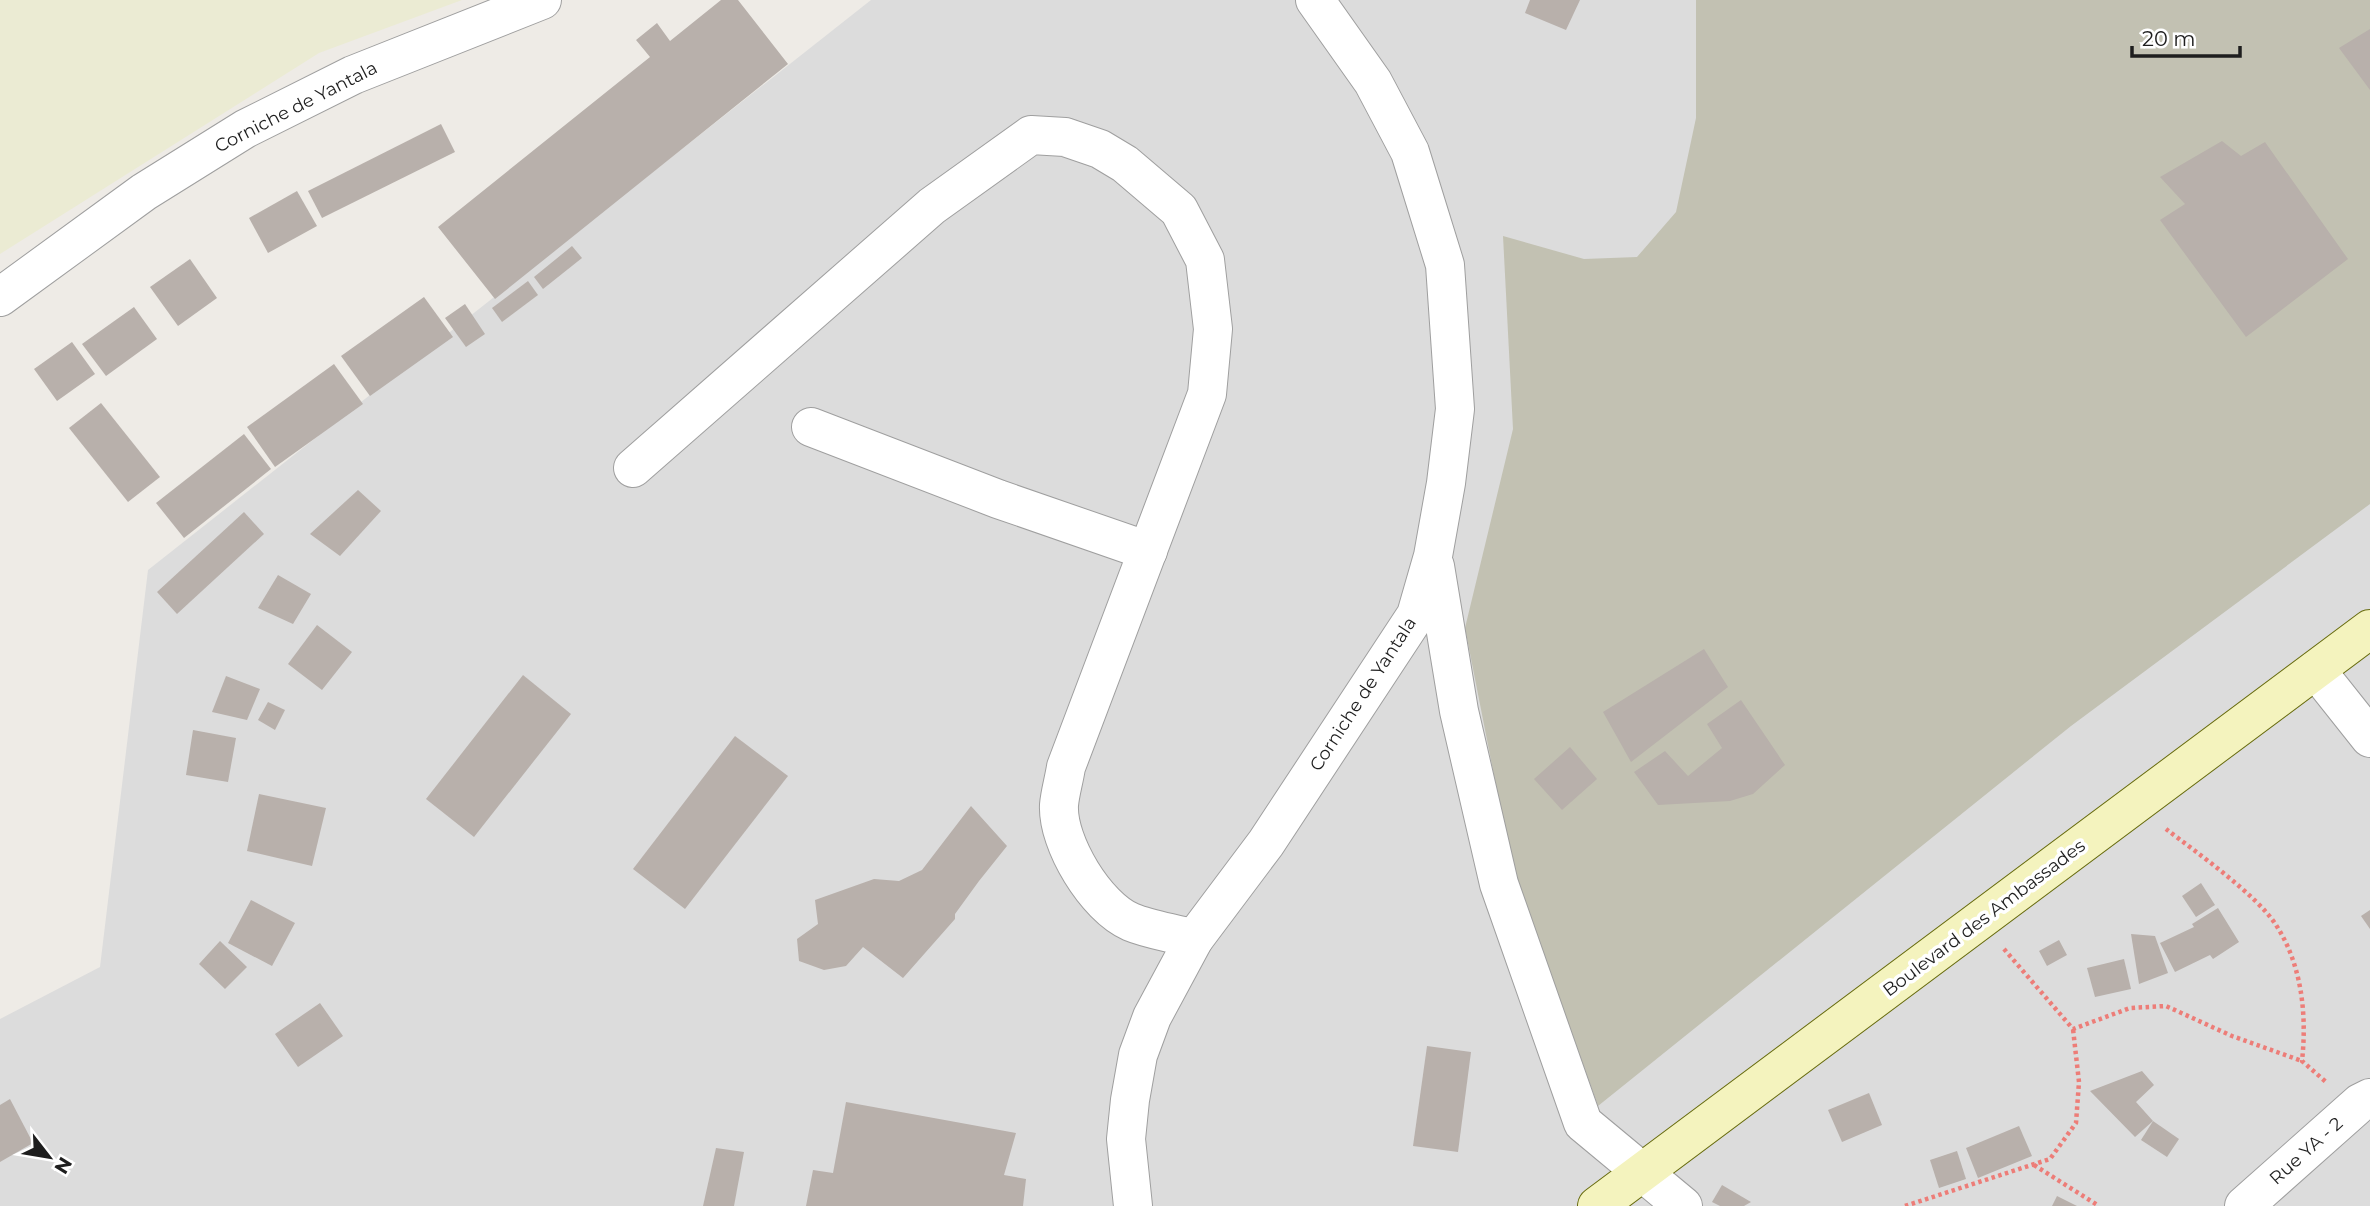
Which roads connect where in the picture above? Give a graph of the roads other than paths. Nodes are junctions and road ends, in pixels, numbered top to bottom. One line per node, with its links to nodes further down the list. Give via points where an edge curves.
1 (542, 0): 3 (street, Corniche de Yantala, via 353,75 245,129 144,192)
2 (1315, 0): 7 (street, Corniche de Yantala, via 1373,82 1410,152 1445,265 1455,409)
3 (0, 297)
4 (811, 427): 6 (street)
5 (633, 468): 6 (street, via 932,206 1031,135 1065,136 1100,149 1153,186 1178,211 1205,260 1213,329 1207,394)
6 (1148, 551): 11 (street, via 1066,767 1059,807 1067,845 1111,910 1131,922)
7 (1433, 556): 11 (street, Corniche de Yantala, via 1416,615 1266,843); 13 (street, via 1459,711 1499,884 1583,1123)
8 (2370, 629): 9 (main road, Boulevard des Ambassades)
9 (2316, 670): 10 (street); 13 (main road, Boulevard des Ambassades)
10 (2370, 738)
11 (1194, 939): 14 (street, Corniche de Yantala, via 1152,1017 1138,1055 1126,1139)
12 (2365, 1101): 17 (street, Rue YA - 2)
13 (1646, 1172): 15 (main road, Boulevard des Ambassades); 16 (street)
14 (1133, 1206)
15 (1597, 1206)
16 (1683, 1206)
17 (2244, 1206)

